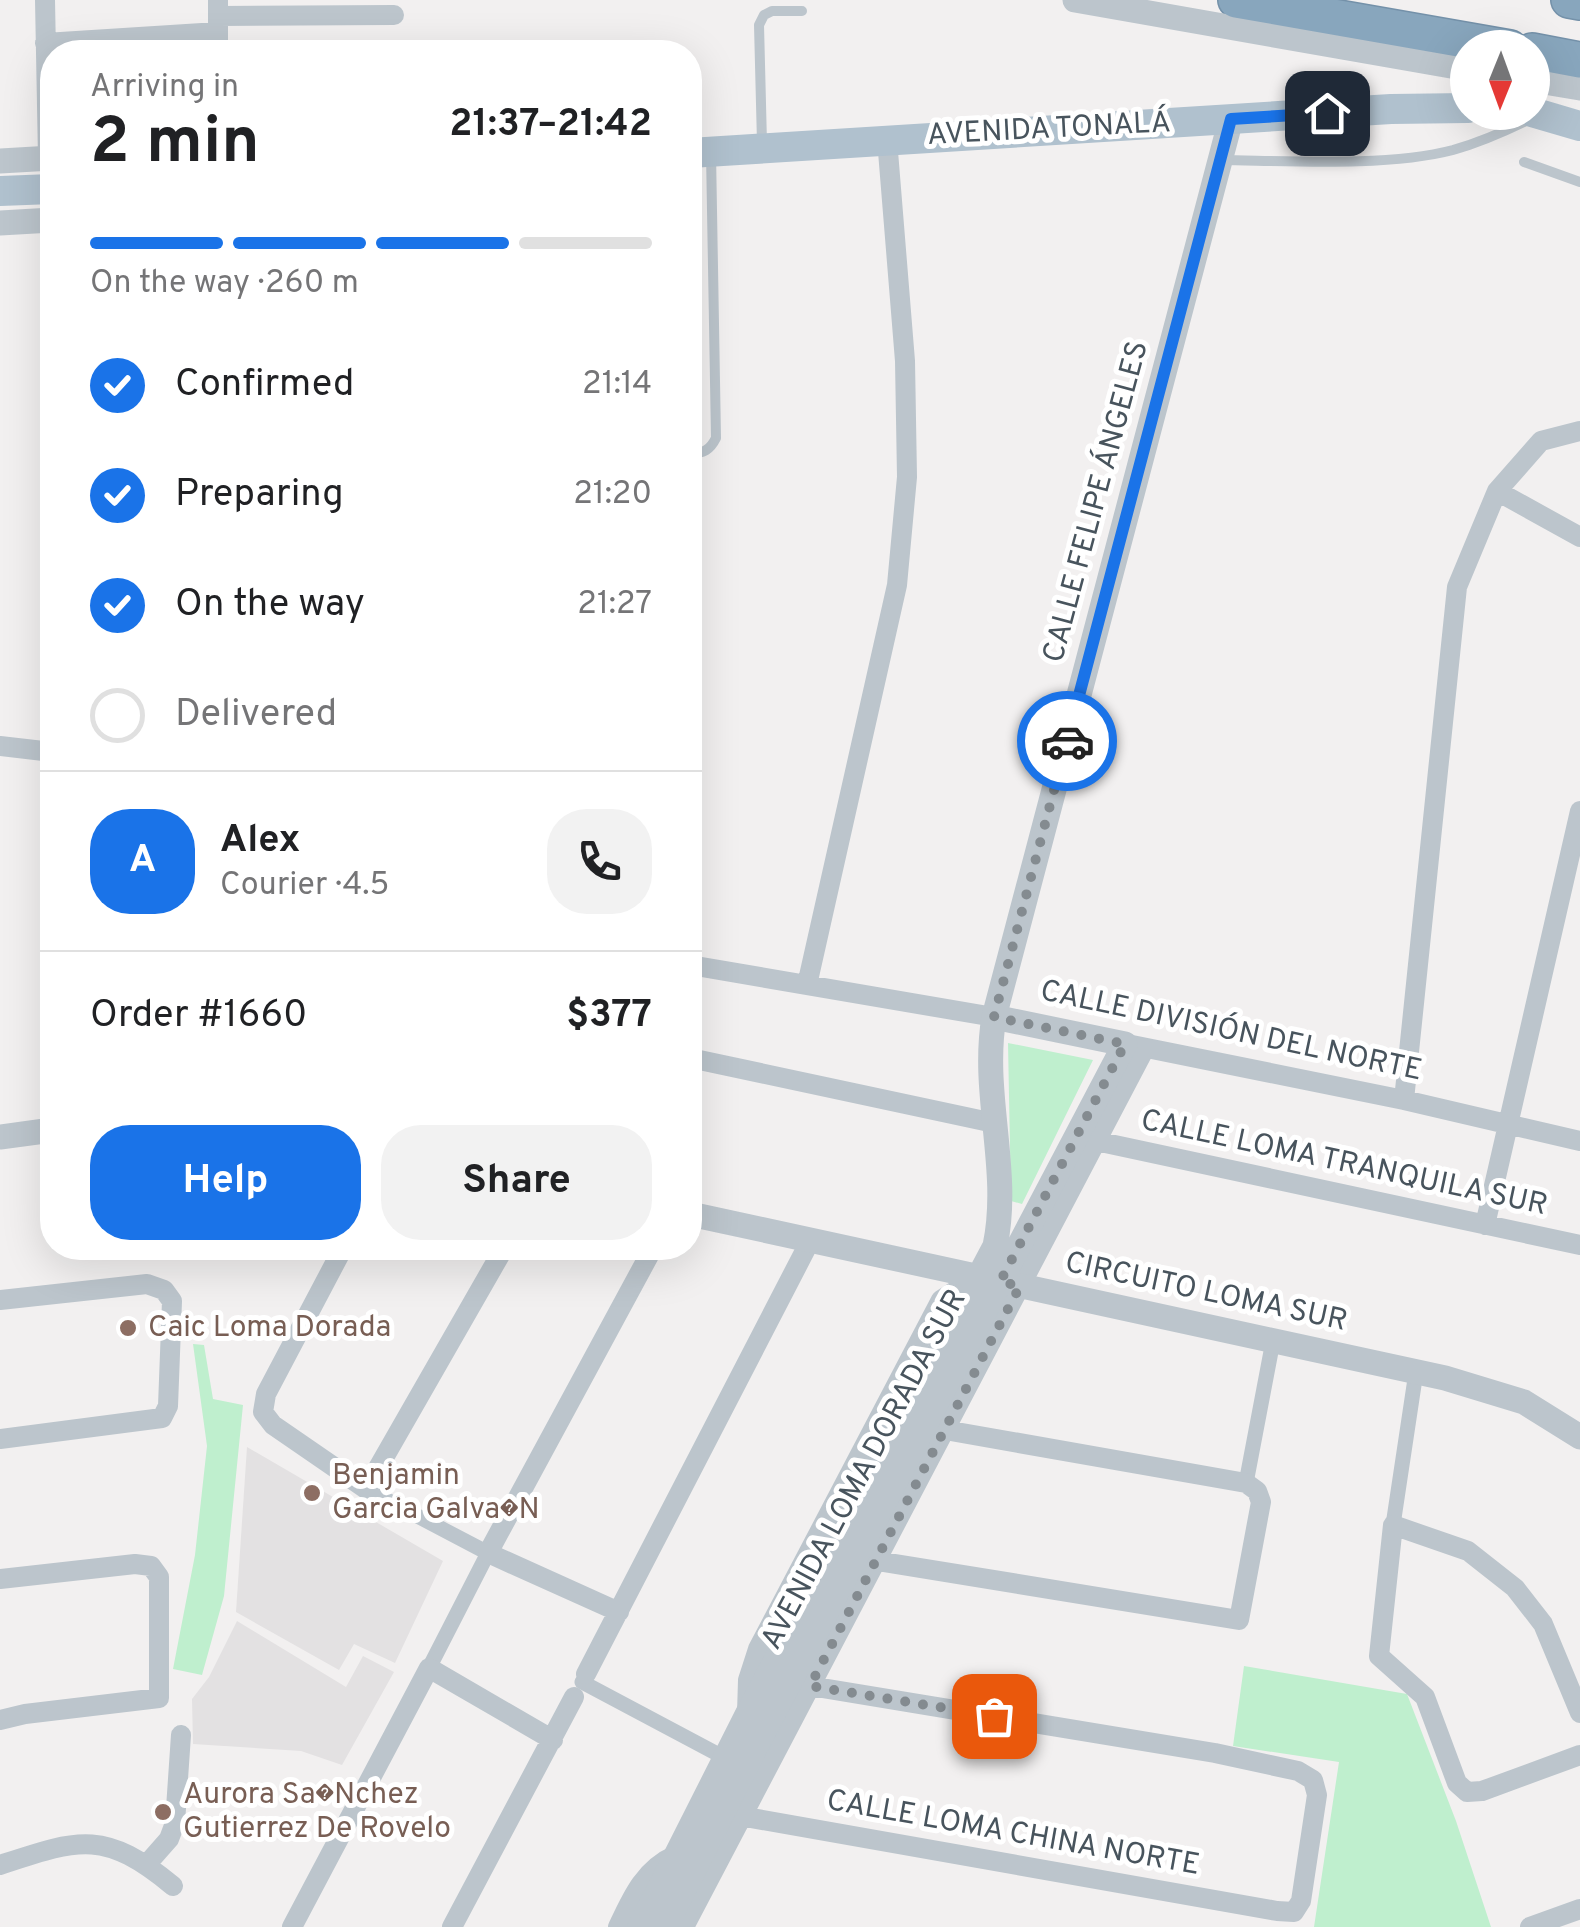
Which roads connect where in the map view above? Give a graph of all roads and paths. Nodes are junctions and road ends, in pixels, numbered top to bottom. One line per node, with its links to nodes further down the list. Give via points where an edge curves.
1 (44, 0): 10 (street)
2 (1075, 0): 14 (street)
3 (1236, 0): 9 (highway)
4 (1569, 0): 5 (highway)
5 (1580, 2)
6 (802, 11): 23 (lane, via 772,11 760,25)
7 (394, 14): 8 (street)
8 (218, 25): 11 (street)
9 (1450, 37)
10 (46, 40)
11 (75, 40)
12 (1550, 55): 13 (highway)
13 (1580, 60)
14 (1450, 66)
15 (1550, 83): 16 (street)
16 (1580, 88)
17 (1450, 109): 19 (main road, AVENIDA TONALÁ)
18 (1550, 116): 20 (main road)
19 (1231, 119): 22 (main road, AVENIDA TONALÁ); 26 (street, CALLE FELIPE ÁNGELES)
20 (1580, 126)
21 (1506, 130): 26 (lane, via 1450,151)
22 (888, 140): 23 (main road, AVENIDA TONALÁ); 43 (street, via 905,361 906,477 897,585)
23 (762, 148): 24 (main road, AVENIDA TONALÁ)
24 (702, 153)
25 (40, 159): 27 (street)
26 (1220, 160): 44 (street, CALLE FELIPE ÁNGELES)
27 (0, 161)
28 (1524, 162): 30 (lane)
29 (702, 172): 36 (lane, via 716,438)
30 (1580, 182)
31 (40, 189): 32 (main road)
32 (0, 192)
33 (40, 220): 34 (street)
34 (0, 222)
35 (1580, 431): 37 (street, via 1541,440)
36 (702, 453)
37 (1497, 491): 38 (street); 47 (street, via 1457,587)
38 (1580, 537)
39 (0, 746): 40 (street)
40 (40, 751)
41 (1580, 810): 49 (street)
42 (702, 967): 43 (street, CALLE DIVISIÓN DEL NORTE)
43 (807, 985): 44 (street, CALLE DIVISIÓN DEL NORTE)
44 (994, 1017): 45 (street, CALLE DIVISIÓN DEL NORTE); 48 (street, AVENIDA LOMA DORADA SUR)
45 (1135, 1046): 47 (street, CALLE DIVISIÓN DEL NORTE); 53 (street, AVENIDA LOMA DORADA SUR); 61 (street, AVENIDA LOMA DORADA SUR)
46 (702, 1061): 48 (street)
47 (1404, 1100): 49 (street, CALLE DIVISIÓN DEL NORTE)
48 (994, 1123): 61 (street, AVENIDA LOMA DORADA SUR, via 1002,1215 994,1246)
49 (1507, 1123): 52 (street, CALLE DIVISIÓN DEL NORTE); 55 (street)
50 (40, 1132): 51 (street)
51 (0, 1137)
52 (1580, 1140)
53 (1096, 1142): 55 (street, CALLE LOMA TRANQUILA SUR); 61 (street, AVENIDA LOMA DORADA SUR)
54 (702, 1217): 56 (street, CIRCUITO LOMA SUR)
55 (1485, 1225): 57 (street, CALLE LOMA TRANQUILA SUR)
56 (810, 1240): 61 (street, CIRCUITO LOMA SUR); 74 (street)
57 (1580, 1244)
58 (337, 1260): 69 (street, via 262,1412)
59 (497, 1260): 69 (street)
60 (647, 1260): 71 (street)
61 (999, 1282): 63 (street, CIRCUITO LOMA SUR); 65 (street, AVENIDA LOMA DORADA SUR); 82 (street, AVENIDA LOMA DORADA SUR); 82 (street, AVENIDA LOMA DORADA SUR, via 747,1715)
62 (0, 1300): 67 (street, via 148,1284 172,1301 162,1418)
63 (1273, 1341): 64 (street, CIRCUITO LOMA SUR); 68 (street)
64 (1416, 1372): 66 (street, CIRCUITO LOMA SUR, via 1524,1402); 70 (street)
65 (945, 1430): 68 (street); 72 (street, AVENIDA LOMA DORADA SUR)
66 (1580, 1437)
67 (0, 1439)
68 (1251, 1487): 72 (street, via 1261,1502 1239,1620)
69 (366, 1488): 71 (street)
70 (1393, 1525): 78 (street, via 1468,1551 1515,1588 1543,1624); 83 (street, via 1379,1656 1425,1697 1457,1783 1467,1792 1482,1791)
71 (488, 1553): 74 (street); 75 (street)
72 (876, 1561): 77 (street, AVENIDA LOMA DORADA SUR)
73 (0, 1578): 79 (street, via 135,1564 151,1566 159,1576 159,1698)
74 (618, 1612): 76 (street)
75 (430, 1668): 81 (street); 90 (street)
76 (580, 1684): 81 (street); 82 (street)
77 (810, 1686): 84 (street, AVENIDA LOMA DORADA SUR); 84 (street, CALLE LOMA CHINA NORTE, via 1298,1771 1313,1780 1317,1796 1301,1900 1294,1912)
78 (1580, 1714)
79 (0, 1720)
80 (181, 1734): 86 (street, via 175,1823)
81 (553, 1740): 91 (street)
82 (736, 1752): 84 (street, AVENIDA LOMA DORADA SUR); 85 (street, AVENIDA LOMA DORADA SUR)
83 (1580, 1755)
84 (733, 1814): 94 (street, AVENIDA LOMA DORADA SUR); 95 (street, AVENIDA LOMA DORADA SUR)
85 (676, 1855): 92 (street, AVENIDA LOMA DORADA SUR, via 643,1880); 93 (street, AVENIDA LOMA DORADA SUR)
86 (147, 1864): 87 (street, via 80,1842); 88 (street)
87 (0, 1865)
88 (173, 1886)
89 (1580, 1908): 96 (street)
90 (292, 1927)
91 (452, 1927)
92 (618, 1927)
93 (640, 1927)
94 (665, 1927)
95 (684, 1927)
96 (1530, 1927)

